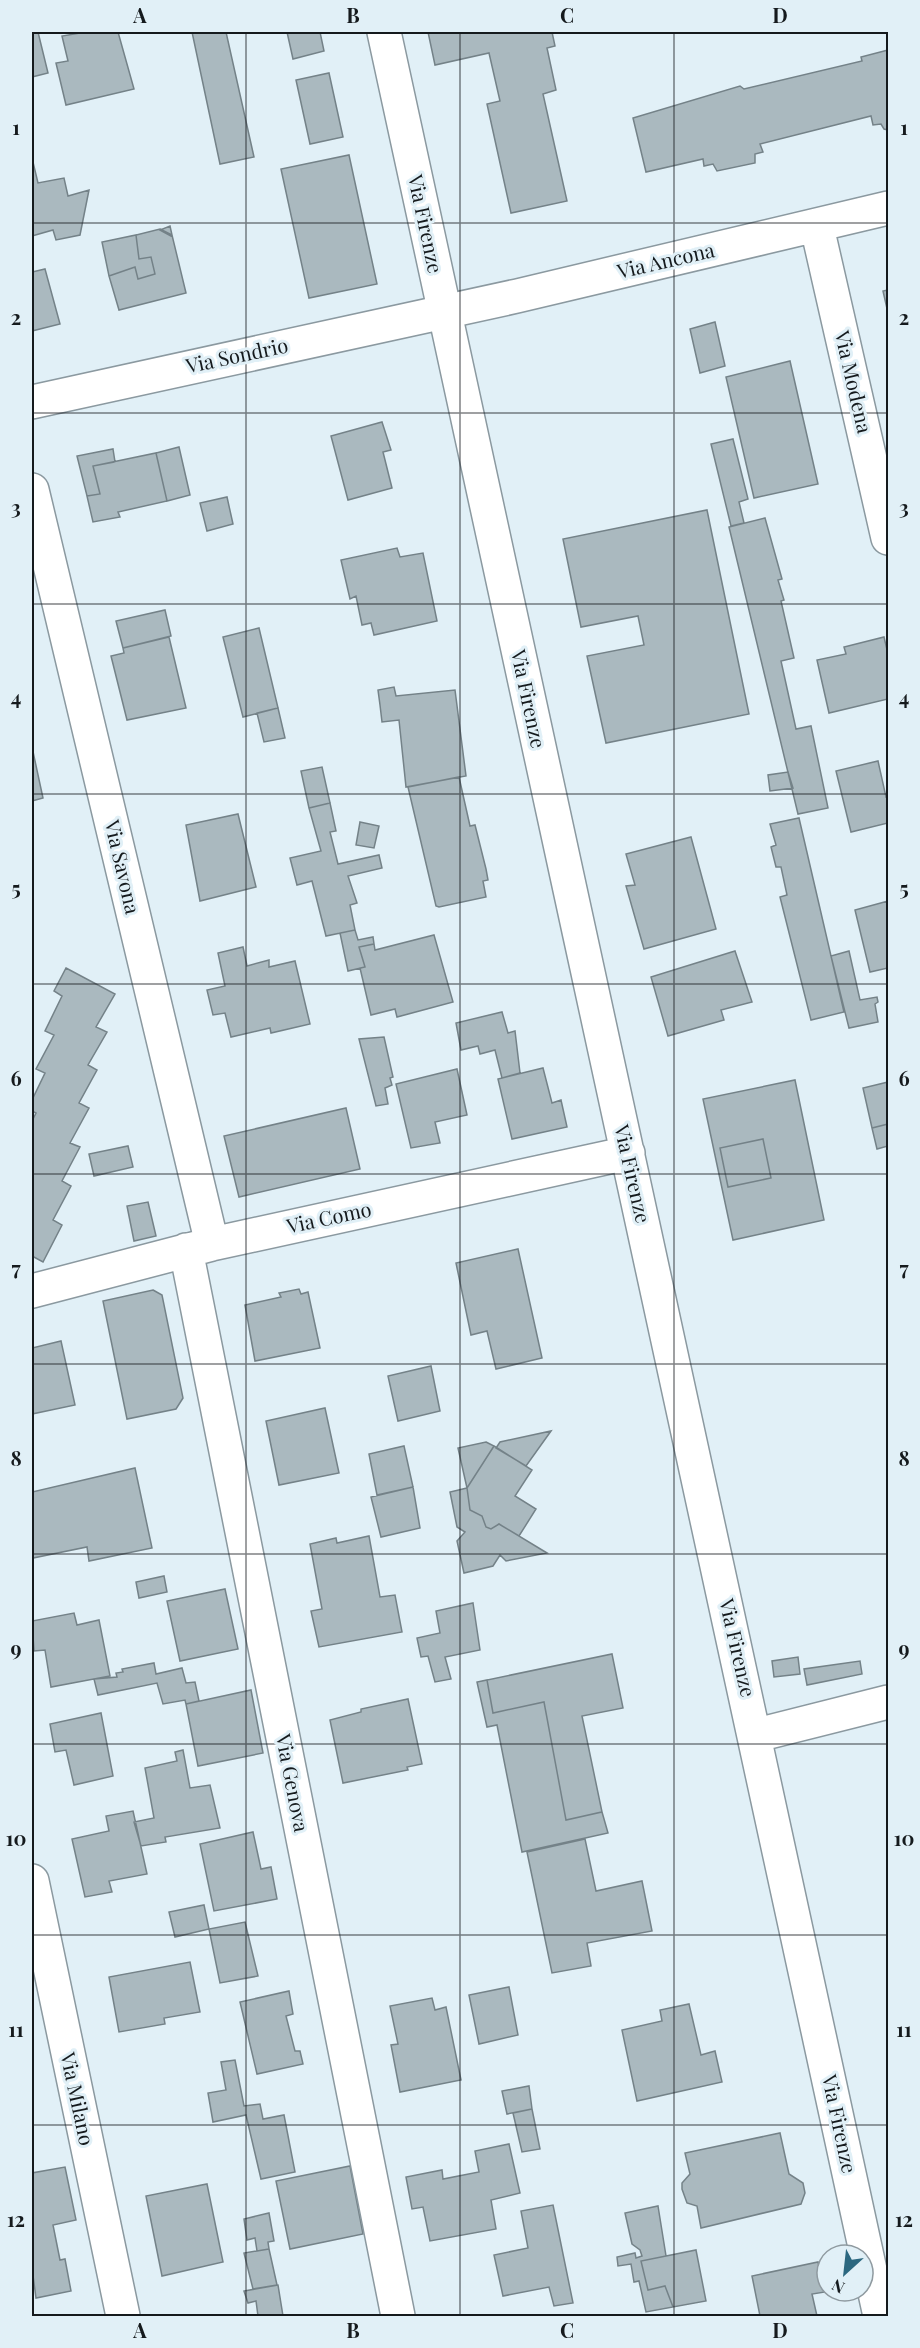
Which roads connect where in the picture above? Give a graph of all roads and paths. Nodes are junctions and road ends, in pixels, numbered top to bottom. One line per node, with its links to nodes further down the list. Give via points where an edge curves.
1 (384, 32): 4 (street, Via Firenze)
2 (888, 208): 3 (street, Via Ancona)
3 (818, 227): 4 (street, Via Ancona); 7 (street, Via Modena)
4 (443, 310): 5 (street, Via Sondrio); 8 (street, Via Firenze)
5 (32, 402)
6 (32, 490): 9 (street, Via Savona)
7 (888, 538)
8 (628, 1153): 9 (street, Via Como); 12 (street, Via Firenze)
9 (199, 1247): 10 (street, Via Como); 15 (street, Via Genova)
10 (32, 1291)
11 (888, 1702): 12 (street)
12 (757, 1735): 16 (street, Via Firenze)
13 (32, 1881): 14 (street, Via Milano)
14 (123, 2316)
15 (398, 2316)
16 (880, 2316)

